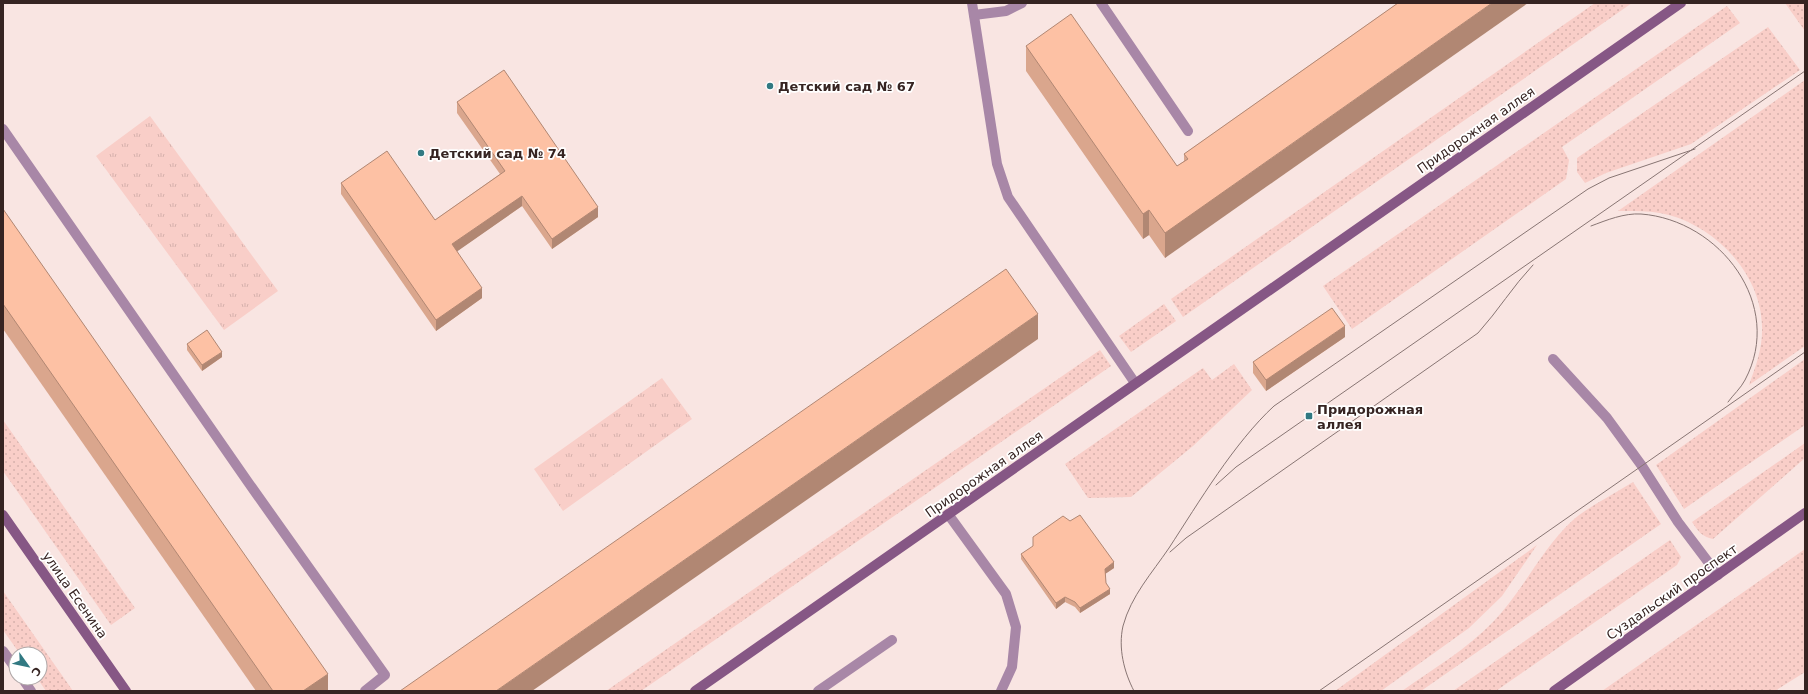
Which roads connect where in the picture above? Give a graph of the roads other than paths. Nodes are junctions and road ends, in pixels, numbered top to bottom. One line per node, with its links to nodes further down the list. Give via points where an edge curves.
1 (972, 3): 5 (lane)
2 (1022, 3): 5 (lane, via 1006,11)
3 (1101, 3): 7 (lane)
4 (1681, 3): 9 (street, Придорожная аллея)
5 (974, 15): 9 (lane, via 997,164 1008,197)
6 (3, 129): 16 (lane, via 385,675)
7 (1188, 131)
8 (1553, 359): 13 (lane, via 1607,418 1678,522)
9 (1136, 384): 11 (street, Придорожная аллея)
10 (1805, 513): 13 (street, Суздальский проспект)
11 (948, 514): 17 (street, Придорожная аллея); 19 (lane, via 1006,594 1016,627 1012,667)
12 (3, 515): 15 (street, улица Есенина)
13 (1718, 575): 20 (street, Суздальский проспект)
14 (892, 640): 18 (lane)
15 (126, 691)
16 (365, 691)
17 (695, 691)
18 (818, 691)
19 (1001, 691)
20 (1554, 691)

